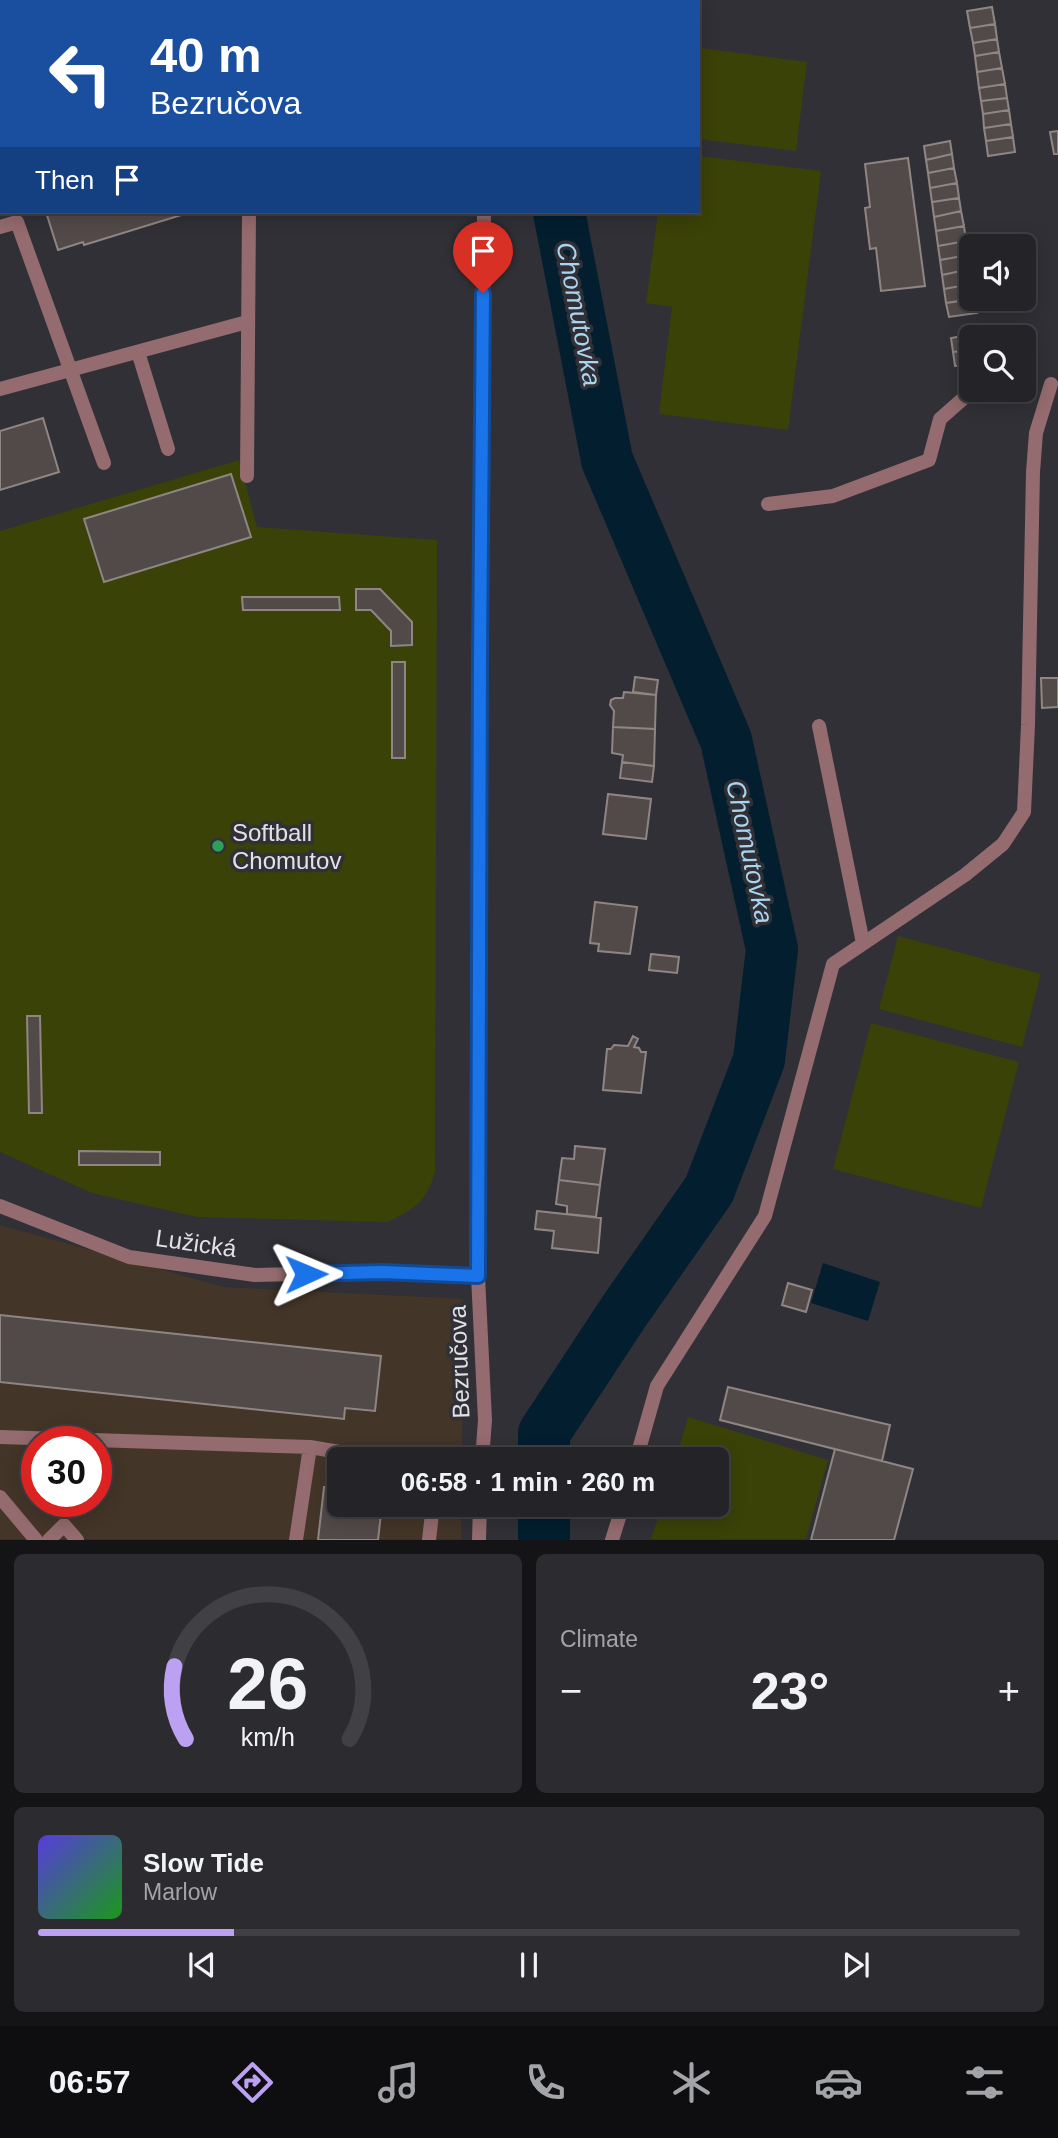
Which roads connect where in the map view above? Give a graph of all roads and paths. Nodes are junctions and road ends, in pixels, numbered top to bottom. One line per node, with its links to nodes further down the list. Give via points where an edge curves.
1 (249, 214): 4 (street)
2 (484, 214): 18 (street, Bezručova)
3 (0, 227): 6 (street, via 16,222)
4 (247, 322): 5 (street); 13 (street)
5 (138, 352): 6 (street); 11 (street)
6 (71, 370): 9 (street); 12 (street)
7 (1054, 382): 8 (street); 16 (street, via 1036,433 1033,472 1024,812 1003,844 965,875)
8 (1036, 387)
9 (0, 388)
10 (959, 402): 14 (street, via 940,419 929,460 832,496)
11 (168, 449)
12 (104, 463)
13 (247, 476)
14 (768, 504)
15 (819, 726): 16 (street)
16 (863, 943): 22 (street, via 833,964 765,1216 657,1386)
17 (0, 1206): 18 (street, Lužická, via 129,1256 230,1272)
18 (478, 1276): 21 (street, Bezručova)
19 (0, 1437): 20 (street)
20 (310, 1447): 23 (street); 31 (street)
21 (483, 1447)
22 (640, 1447)
23 (327, 1450)
24 (0, 1497): 28 (street)
25 (432, 1517): 32 (street)
26 (480, 1517): 33 (street)
27 (619, 1517): 34 (street)
28 (36, 1539)
29 (49, 1539): 30 (street, via 64,1525)
30 (77, 1539)
31 (296, 1539)
32 (429, 1539)
33 (479, 1539)
34 (612, 1539)

